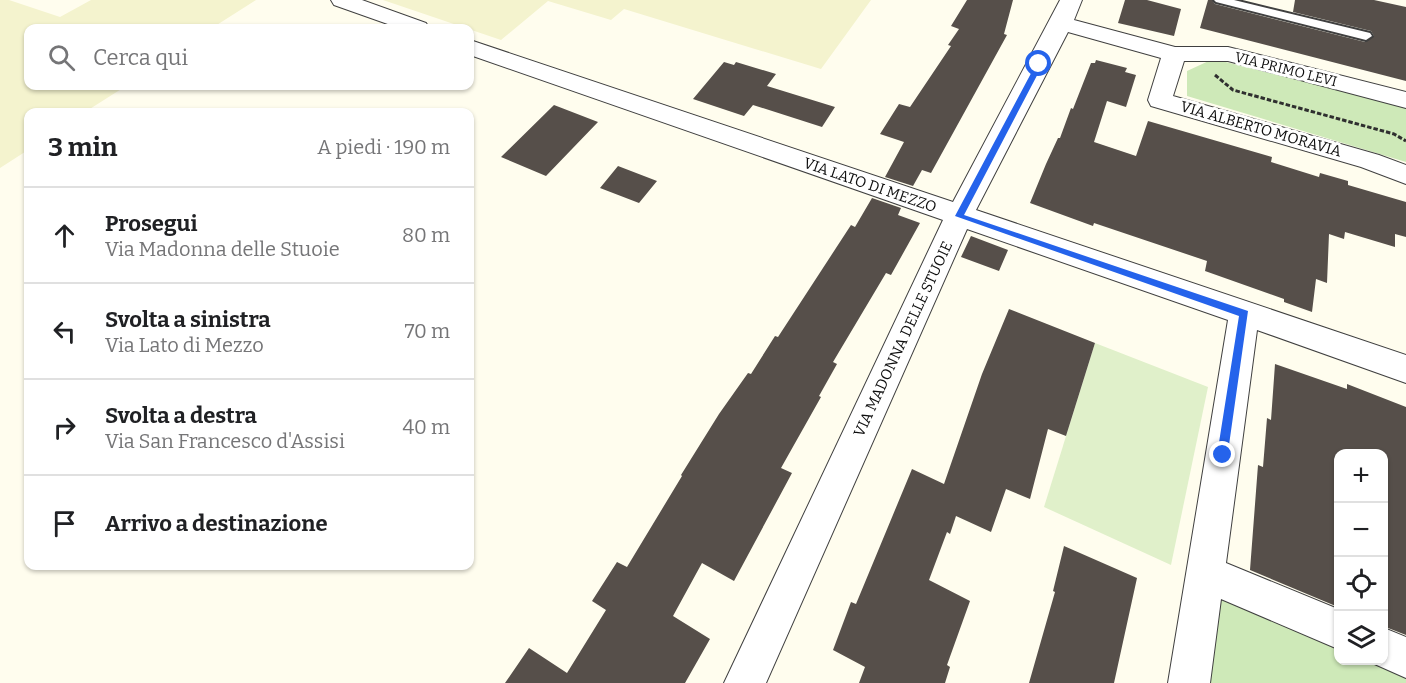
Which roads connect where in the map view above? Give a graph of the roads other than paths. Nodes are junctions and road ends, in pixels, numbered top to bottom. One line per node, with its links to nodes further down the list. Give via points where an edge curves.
1 (342, 0): 4 (street)
2 (1220, 0): 5 (lane)
3 (1066, 12): 7 (street, VIA PRIMO LEVI); 10 (street, VIA MADONNA DELLE STUOIE)
4 (407, 24)
5 (1366, 36)
6 (474, 48): 10 (street, VIA LATO DI MEZZO)
7 (1183, 55): 8 (street, VIA PRIMO LEVI, via 1228,54); 9 (street, VIA ALBERTO MORAVIA, via 1160,100)
8 (1406, 100)
9 (1406, 175)
10 (959, 216): 11 (street, VIA LATO DI MEZZO); 18 (street, VIA MADONNA DELLE STUOIE)
11 (1244, 314): 12 (street, VIA LATO DI MEZZO); 13 (street)
12 (1406, 369)
13 (1205, 573): 14 (street); 17 (street)
14 (1334, 627)
15 (1388, 650): 16 (street)
16 (1406, 657)
17 (1191, 682)
18 (745, 683)

